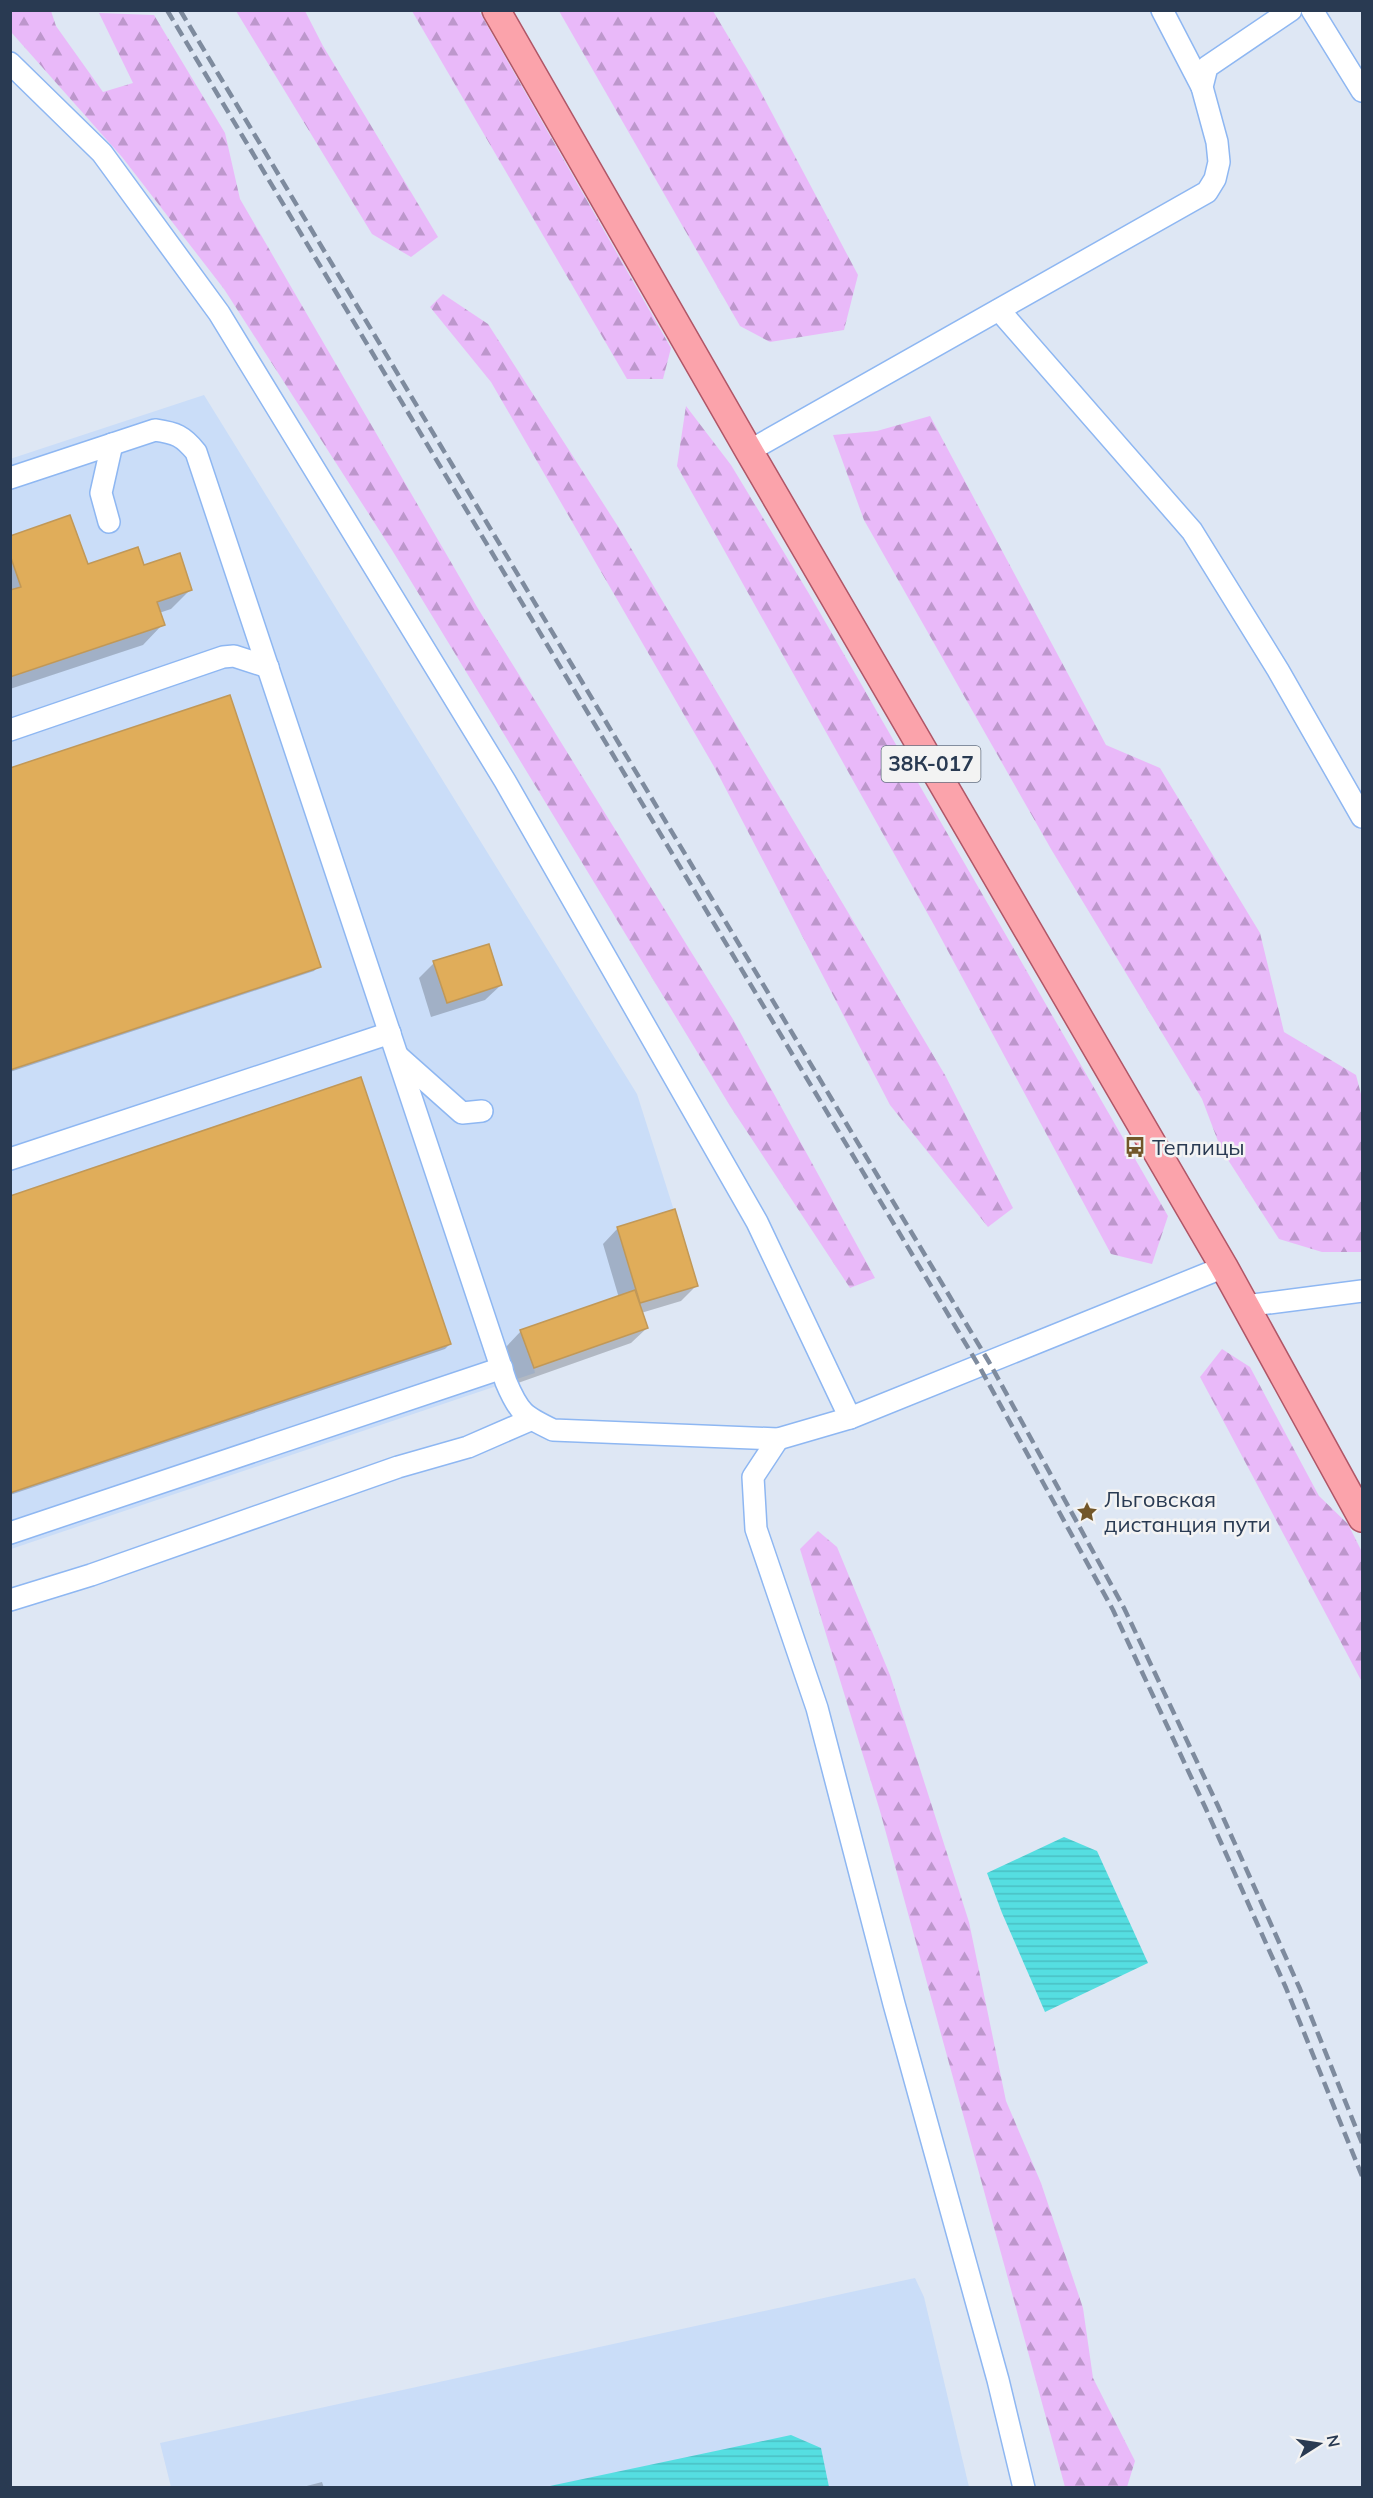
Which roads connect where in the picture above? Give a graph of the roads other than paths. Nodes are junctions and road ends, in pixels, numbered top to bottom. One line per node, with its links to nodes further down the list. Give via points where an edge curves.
1 (496, 10): 10 (main road, 38К-017)
2 (1162, 10): 6 (street)
3 (1291, 10): 6 (street, via 1207,67)
4 (1312, 10): 7 (street)
5 (10, 63): 24 (street, via 102,153 219,313 558,873 757,1222)
6 (1202, 87): 8 (street, via 1219,162 1207,192)
7 (1362, 91)
8 (999, 310): 10 (street); 15 (street, via 1192,531)
9 (112, 444): 11 (street); 12 (street, via 101,493); 13 (street, via 155,430 185,438 196,452)
10 (749, 451): 20 (main road, 38К-017)
11 (10, 478)
12 (109, 522)
13 (268, 668): 14 (street, via 234,656 223,657); 16 (street)
14 (10, 730)
15 (1362, 817)
16 (390, 1033): 17 (street); 19 (street)
17 (397, 1055): 18 (street, via 462,1113); 23 (street)
18 (482, 1111)
19 (10, 1159)
20 (1224, 1267): 22 (main road, 38К-017); 24 (street)
21 (1362, 1291): 22 (street)
22 (1245, 1306): 27 (main road, 38К-017)
23 (502, 1368): 25 (street, via 516,1406); 28 (street)
24 (850, 1418): 26 (street)
25 (530, 1419): 26 (street, via 553,1430); 29 (street, via 468,1447 398,1467)
26 (778, 1440): 30 (street, via 753,1477 756,1529 817,1708)
27 (1362, 1518)
28 (10, 1533)
29 (10, 1600)
30 (1024, 2487)

